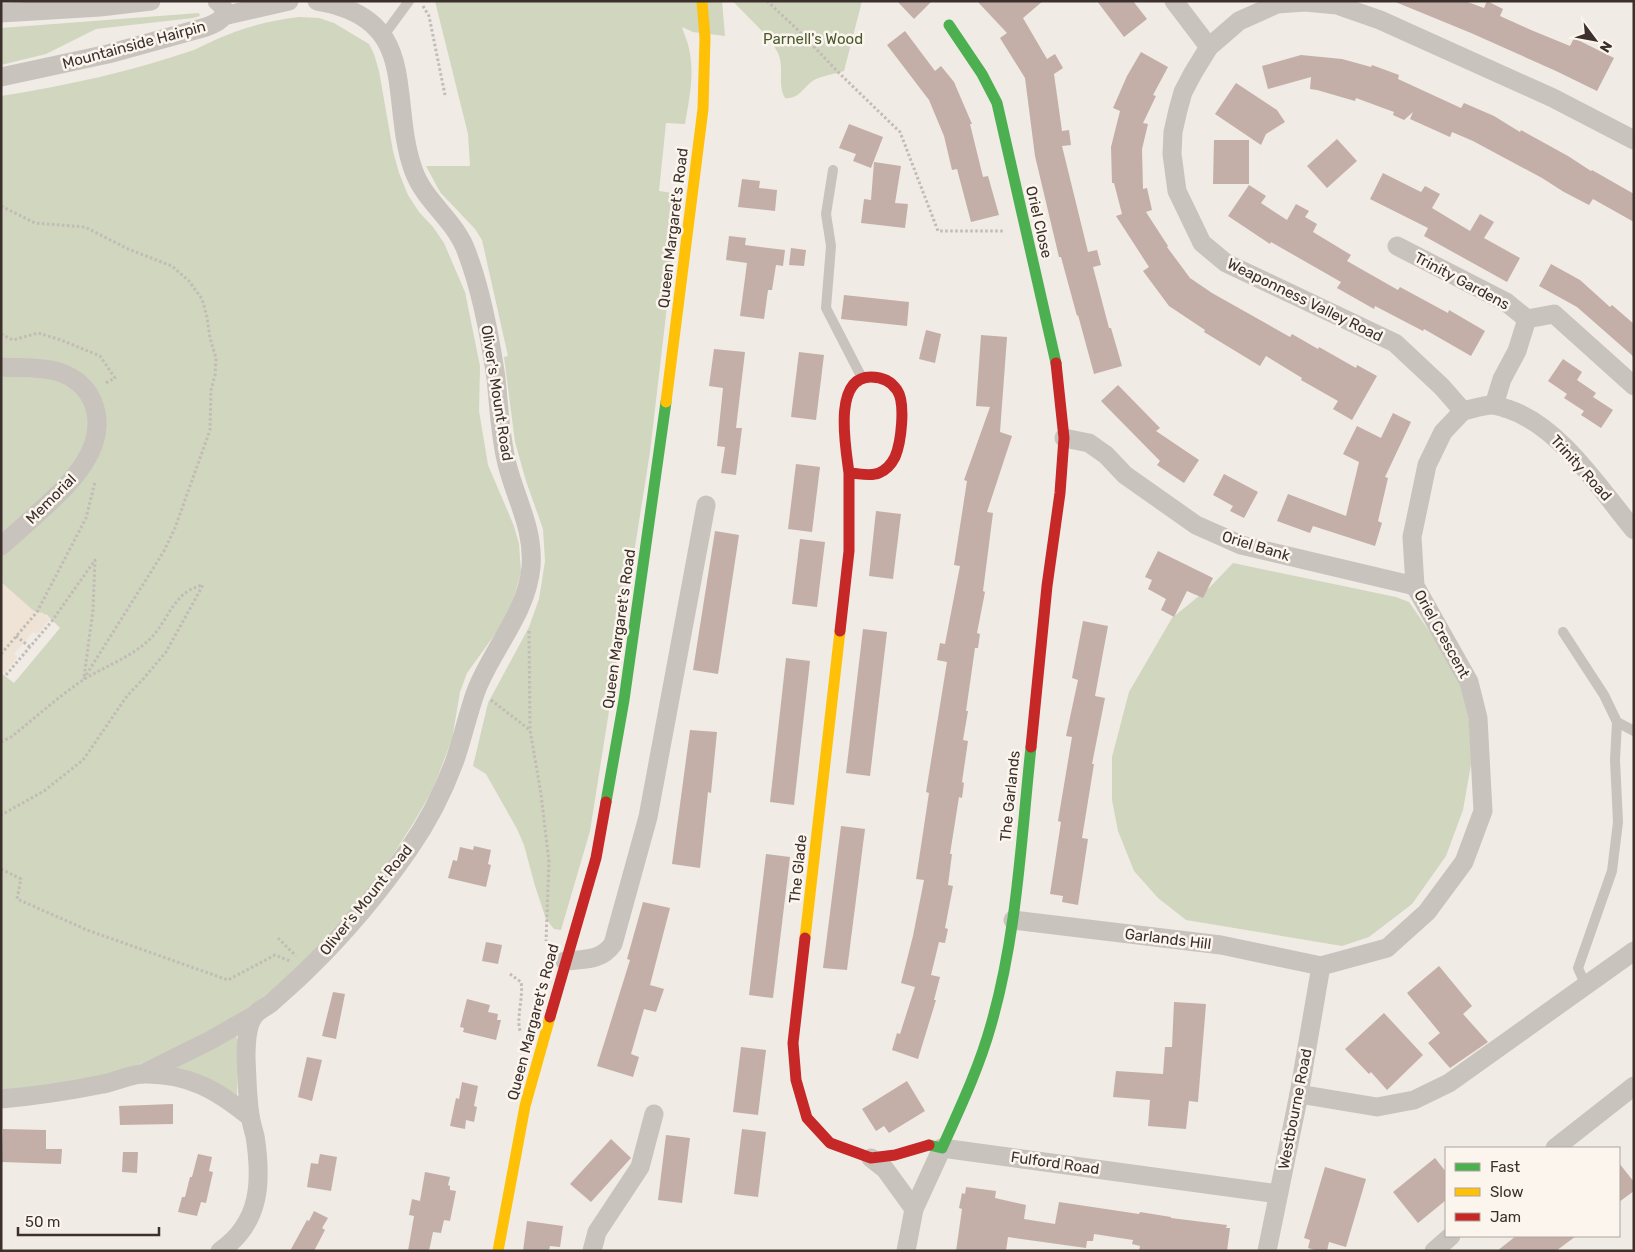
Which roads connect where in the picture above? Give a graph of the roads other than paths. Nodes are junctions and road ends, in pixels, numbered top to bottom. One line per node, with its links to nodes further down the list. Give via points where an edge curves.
1 (151, 1): 8 (street)
2 (289, 1): 7 (street)
3 (317, 1): 10 (street, Oliver's Mount Road, via 351,10)
4 (409, 1): 10 (lane)
5 (702, 1): 33 (street, Queen Margaret's Road, via 705,38 703,109 668,390 624,700 596,858)
6 (1174, 1): 11 (street)
7 (220, 9): 12 (street, Mountainside Hairpin, via 213,24 108,54)
8 (1, 13)
9 (949, 25): 22 (street, Oriel Close, via 997,103 1056,361)
10 (384, 35): 36 (street, Oliver's Mount Road, via 392,51 413,169 428,199 450,221 467,251 484,313 507,465 532,542 531,570 521,603 477,689 447,781 411,846 333,944)
11 (1210, 47): 13 (street, Weaponness Valley Road, via 1240,21 1277,4 1337,5 1380,20 1526,85); 21 (street, Weaponness Valley Road, via 1192,72 1183,92 1173,132 1172,154 1177,190 1202,243 1226,263 1395,343)
12 (1, 77)
13 (1634, 140)
14 (833, 170): 18 (lane, via 826,214 831,246 826,308)
15 (1397, 246): 16 (street, Trinity Gardens, via 1506,302)
16 (1526, 319): 19 (street, via 1554,314); 20 (street, via 1517,351 1502,379)
17 (1, 367): 26 (street, Memorial, via 52,370 68,376 89,394 96,418 96,434 88,457 66,487)
18 (861, 377): 23 (street, The Glade, via 846,397 844,409); 23 (street, via 870,376 891,383 900,396 899,441 895,457 887,468 872,475)
19 (1634, 386)
20 (1494, 405): 21 (street); 25 (street, Trinity Road, via 1514,412 1554,436)
21 (1463, 411): 27 (street, Oriel Crescent, via 1443,432 1427,466 1412,537)
22 (1064, 438): 27 (street, Oriel Bank, via 1089,444 1106,455 1125,475 1196,525 1241,545); 31 (street, The Garlands)
23 (849, 473): 45 (street, The Glade, via 848,551 793,1043 796,1080 807,1118 830,1143)
24 (706, 505): 33 (street, via 648,817 613,944 599,957)
25 (1634, 530)
26 (1, 546)
27 (1415, 586): 34 (street, Oriel Crescent, via 1469,682 1478,718 1483,812 1464,862 1427,912 1387,948)
28 (1563, 632): 29 (lane, via 1604,695)
29 (1617, 722): 30 (lane); 35 (lane, via 1618,822 1612,871 1578,968)
30 (1634, 731)
31 (1013, 920): 34 (street, Garlands Hill, via 1221,945); 44 (street, The Garlands, via 991,1028)
32 (1634, 951): 35 (street)
33 (565, 962): 50 (street, Queen Margaret's Road, via 517,1146)
34 (1321, 966): 39 (street, Westbourne Road)
35 (1586, 986): 39 (street, via 1450,1083 1414,1100 1377,1107)
36 (254, 1016): 37 (street, Oliver's Mount Road); 42 (street, via 246,1041)
37 (142, 1074): 40 (street, via 45,1095); 42 (street, via 178,1077 204,1085)
38 (1634, 1086): 43 (street)
39 (1299, 1094): 46 (street, Westbourne Road)
40 (1, 1099)
41 (654, 1114): 51 (street, via 640,1168 596,1232)
42 (250, 1117): 49 (street, via 256,1143 258,1192 245,1228)
43 (1556, 1147)
44 (942, 1148): 45 (street, The Glade, via 928,1145); 46 (street, Fulford Road); 47 (street)
45 (871, 1158): 47 (street, via 885,1169)
46 (1278, 1194): 53 (street, Westbourne Road)
47 (914, 1209): 52 (street)
48 (1450, 1237): 54 (street)
49 (220, 1251)
50 (498, 1251)
51 (592, 1251)
52 (906, 1251)
53 (1266, 1251)
54 (1434, 1251)

